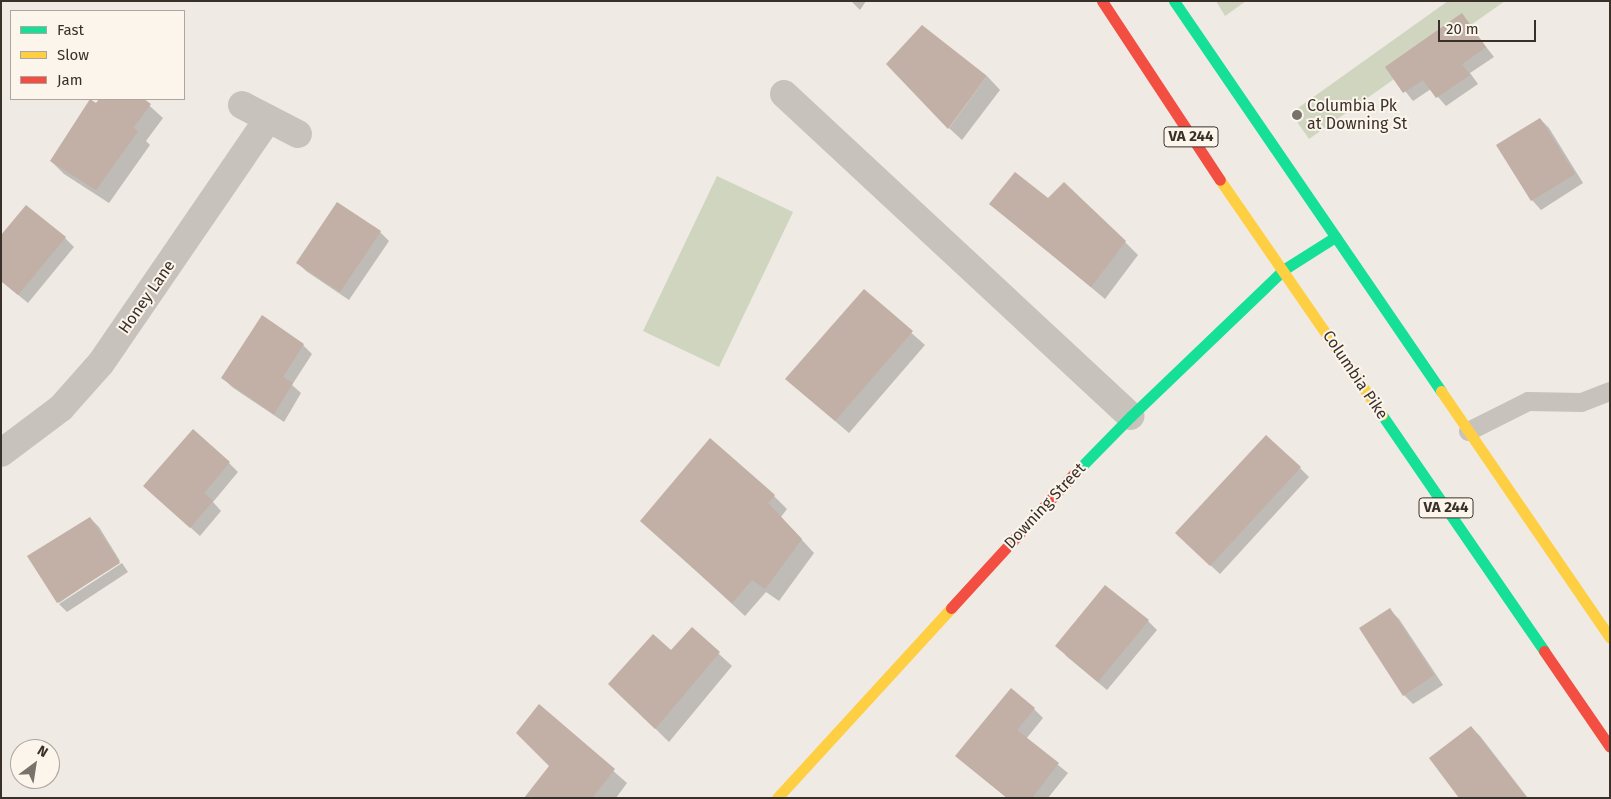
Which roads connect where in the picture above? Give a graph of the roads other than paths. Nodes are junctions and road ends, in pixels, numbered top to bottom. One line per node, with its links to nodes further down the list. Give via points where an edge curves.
1 (1102, 1): 8 (main road, Columbia Pike / VA 244, via 1179,120)
2 (1174, 1): 7 (main road)
3 (784, 94): 10 (street)
4 (242, 105): 5 (street)
5 (268, 119): 6 (street); 12 (street, Honey Lane, via 101,363 60,408)
6 (298, 134)
7 (1335, 237): 8 (main road, Downing Street); 11 (main road)
8 (1283, 270): 10 (main road, Downing Street); 14 (main road, Columbia Pike / VA 244)
9 (1610, 391): 11 (lane, via 1581,402 1528,401)
10 (1131, 416): 15 (main road, Downing Street, via 1057,492)
11 (1468, 431): 13 (main road)
12 (1, 453)
13 (1610, 638)
14 (1610, 747)
15 (777, 798)

